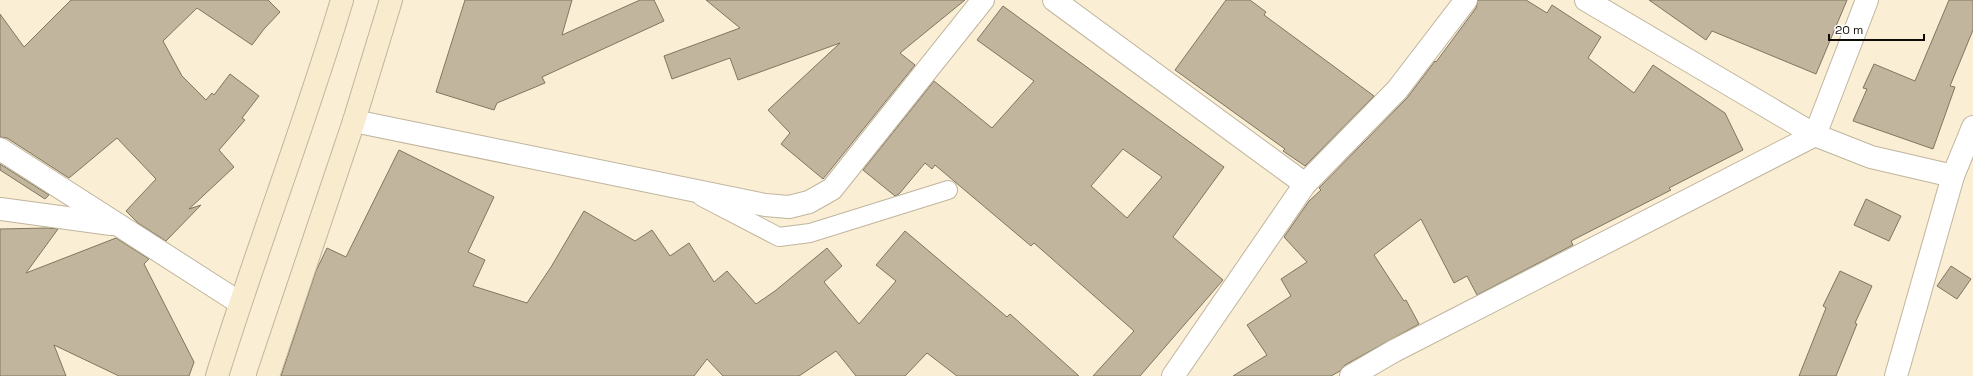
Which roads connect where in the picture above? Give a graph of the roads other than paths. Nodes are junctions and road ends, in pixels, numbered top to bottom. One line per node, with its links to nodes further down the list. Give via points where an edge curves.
1 (392, 0): 8 (street)
2 (983, 0): 14 (street, via 832,189 809,202 789,207 765,205)
3 (1054, 0): 13 (street)
4 (1466, 0): 13 (street, via 1397,90)
5 (1586, 0): 10 (street)
6 (1867, 0): 10 (street)
7 (341, 1): 18 (street, via 314,89)
8 (354, 121): 14 (street); 20 (street)
9 (1973, 127): 12 (street)
10 (1815, 135): 12 (street, via 1871,156); 22 (street, via 1394,351)
11 (0, 149): 17 (street)
12 (1952, 176): 23 (street)
13 (1305, 184): 21 (street)
14 (689, 190): 15 (lane, via 779,237 810,233)
15 (948, 190)
16 (0, 209): 17 (street)
17 (118, 225): 18 (street)
18 (240, 303): 19 (street)
19 (217, 376)
20 (268, 376)
21 (1173, 376)
22 (1351, 376)
23 (1896, 376)

